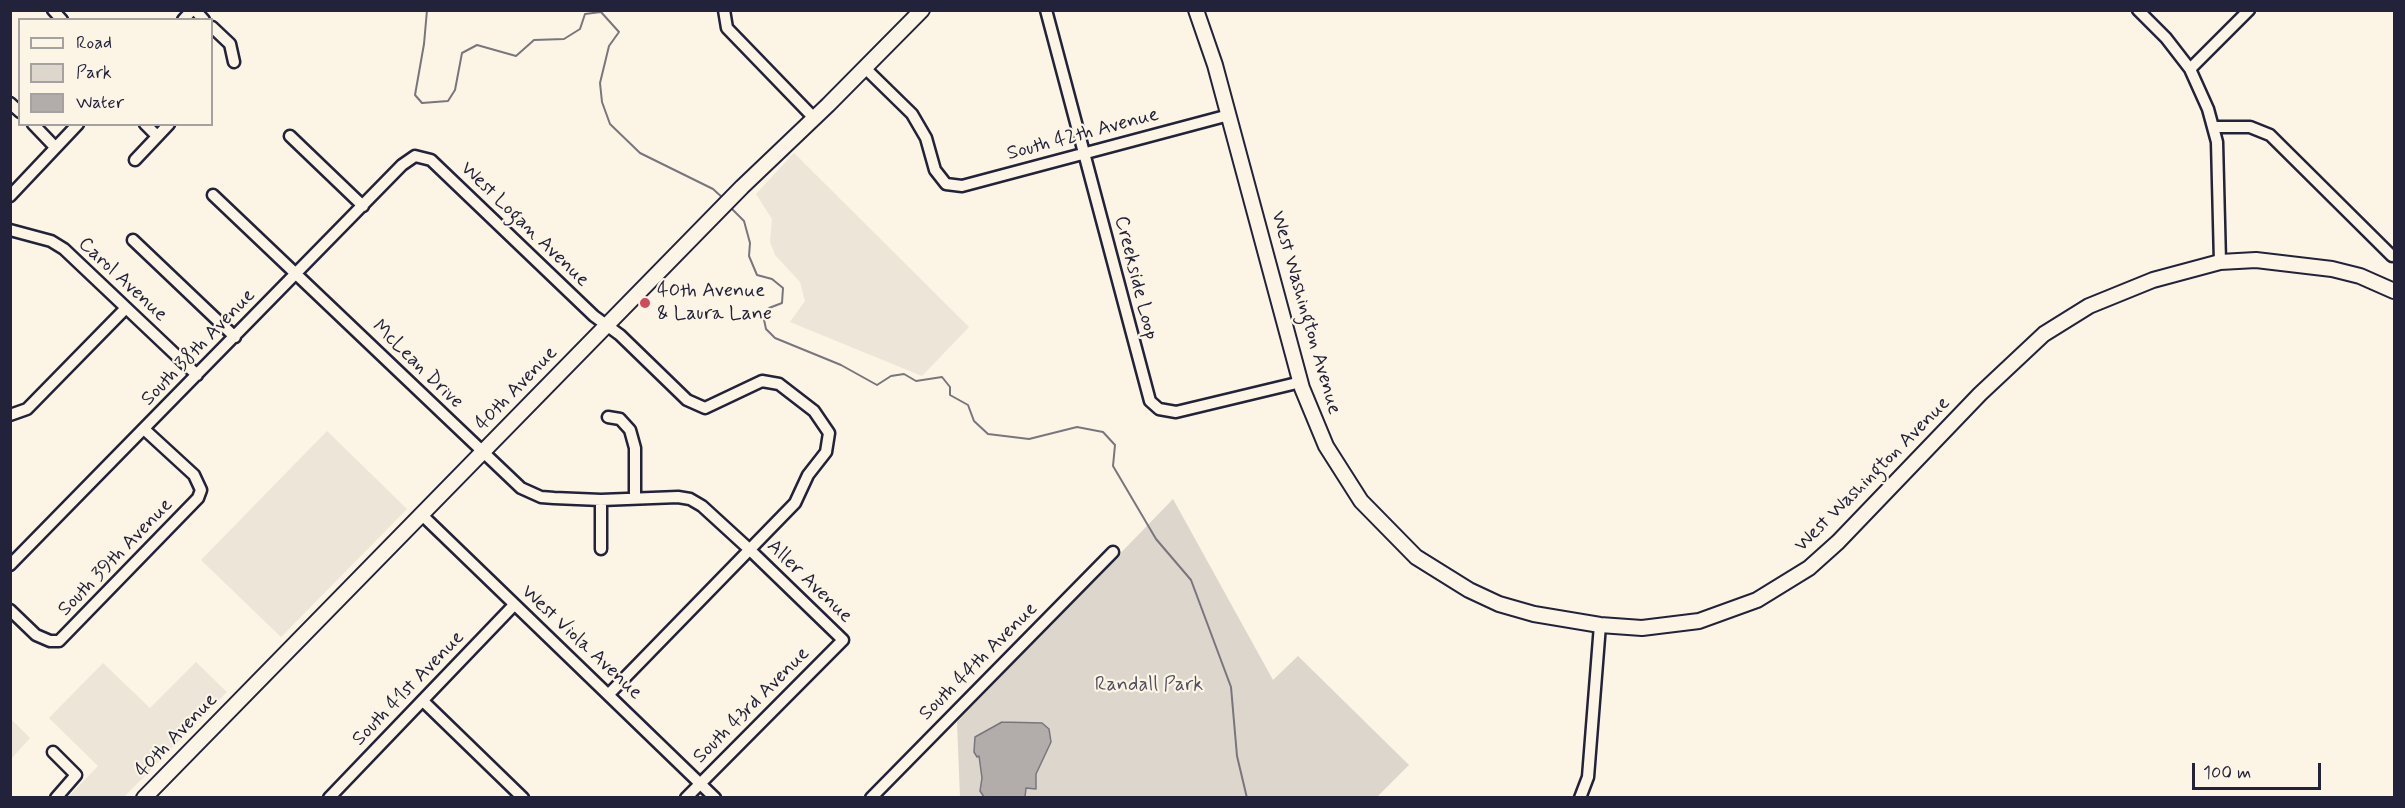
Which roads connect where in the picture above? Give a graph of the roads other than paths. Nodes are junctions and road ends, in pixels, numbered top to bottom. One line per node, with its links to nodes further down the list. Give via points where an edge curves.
1 (724, 10): 12 (street, via 726,28)
2 (922, 10): 9 (main road, 40th Avenue)
3 (1046, 10): 21 (street, Creekside Loop)
4 (1196, 10): 11 (main road, West Washington Avenue)
5 (2138, 10): 10 (street)
6 (2249, 10): 10 (street)
7 (213, 28): 8 (street, via 230,44)
8 (234, 62)
9 (865, 68): 12 (main road, 40th Avenue); 21 (street, South 42th Avenue, via 912,114 926,138 934,170 946,184 962,186)
10 (2190, 69): 17 (street)
11 (1229, 115): 21 (street, South 42th Avenue); 37 (main road, West Washington Avenue)
12 (814, 118): 34 (main road, 40th Avenue)
13 (35, 126): 20 (street)
14 (76, 126): 20 (street)
15 (147, 126): 18 (street)
16 (167, 126): 18 (street)
17 (2213, 127): 29 (street, via 2250,127 2270,135); 30 (street, via 2218,155)
18 (157, 136): 23 (street)
19 (290, 136): 26 (street)
20 (56, 147): 25 (street)
21 (1085, 153): 37 (street, Creekside Loop, via 1150,400 1159,409 1176,412)
22 (415, 156): 26 (street, South 38th Avenue); 34 (street, West Logan Avenue, via 430,160)
23 (135, 160)
24 (213, 195): 31 (street, McLean Drive)
25 (10, 196)
26 (363, 206): 31 (street, South 38th Avenue)
27 (10, 230): 33 (street, Carol Avenue, via 64,249)
28 (133, 240): 35 (street)
29 (2392, 256)
30 (2220, 262): 32 (main road, West Washington Avenue, via 2299,263 2360,276); 51 (main road, West Washington Avenue, via 2142,284 2089,306 2044,334 1980,394 1838,542 1809,568 1757,600 1699,621 1642,628)
31 (297, 274): 35 (street, South 38th Avenue); 41 (street, McLean Drive)
32 (2394, 291)
33 (126, 308): 36 (street, Carol Avenue); 38 (street, via 27,409)
34 (606, 326): 41 (main road, 40th Avenue); 46 (street, West Logan Avenue, via 620,334 687,400 705,408 762,381 779,384 814,411 829,433 826,452 808,475 795,503)
35 (235, 336): 36 (street, South 38th Avenue)
36 (197, 375): 40 (street, South 38th Avenue)
37 (1301, 382): 51 (main road, West Washington Avenue, via 1326,446 1341,472 1361,501 1416,557 1441,575 1499,604)
38 (12, 415)
39 (609, 417): 42 (street, via 620,419 630,430 635,448)
40 (145, 430): 48 (street, South 38th Avenue); 50 (street, South 39th Avenue, via 194,475 201,490 194,503 59,641 36,635)
41 (482, 453): 43 (street, McLean Drive, via 532,494); 44 (main road, 40th Avenue)
42 (635, 498): 43 (street, McLean Drive); 46 (street, McLean Drive, via 690,499)
43 (601, 500): 45 (street)
44 (422, 514): 49 (street, West Viola Avenue); 59 (main road, 40th Avenue)
45 (601, 549)
46 (749, 549): 52 (street, Aller Avenue); 53 (street, West Logan Avenue)
47 (1113, 552): 63 (street, South 44th Avenue)
48 (10, 566)
49 (514, 605): 53 (street, West Viola Avenue); 54 (street, South 41st Avenue)
50 (10, 610)
51 (1600, 625): 64 (street, via 1588,777)
52 (843, 640): 56 (street, South 43rd Avenue)
53 (609, 694): 56 (street, West Viola Avenue)
54 (423, 701): 57 (street, South 41st Avenue); 60 (street)
55 (53, 752): 58 (street, via 76,775)
56 (700, 783): 61 (street, South 43rd Avenue); 62 (street, West Viola Avenue)
57 (331, 797)
58 (56, 798)
59 (144, 798)
60 (523, 798)
61 (686, 798)
62 (715, 798)
63 (871, 798)
64 (1580, 798)

